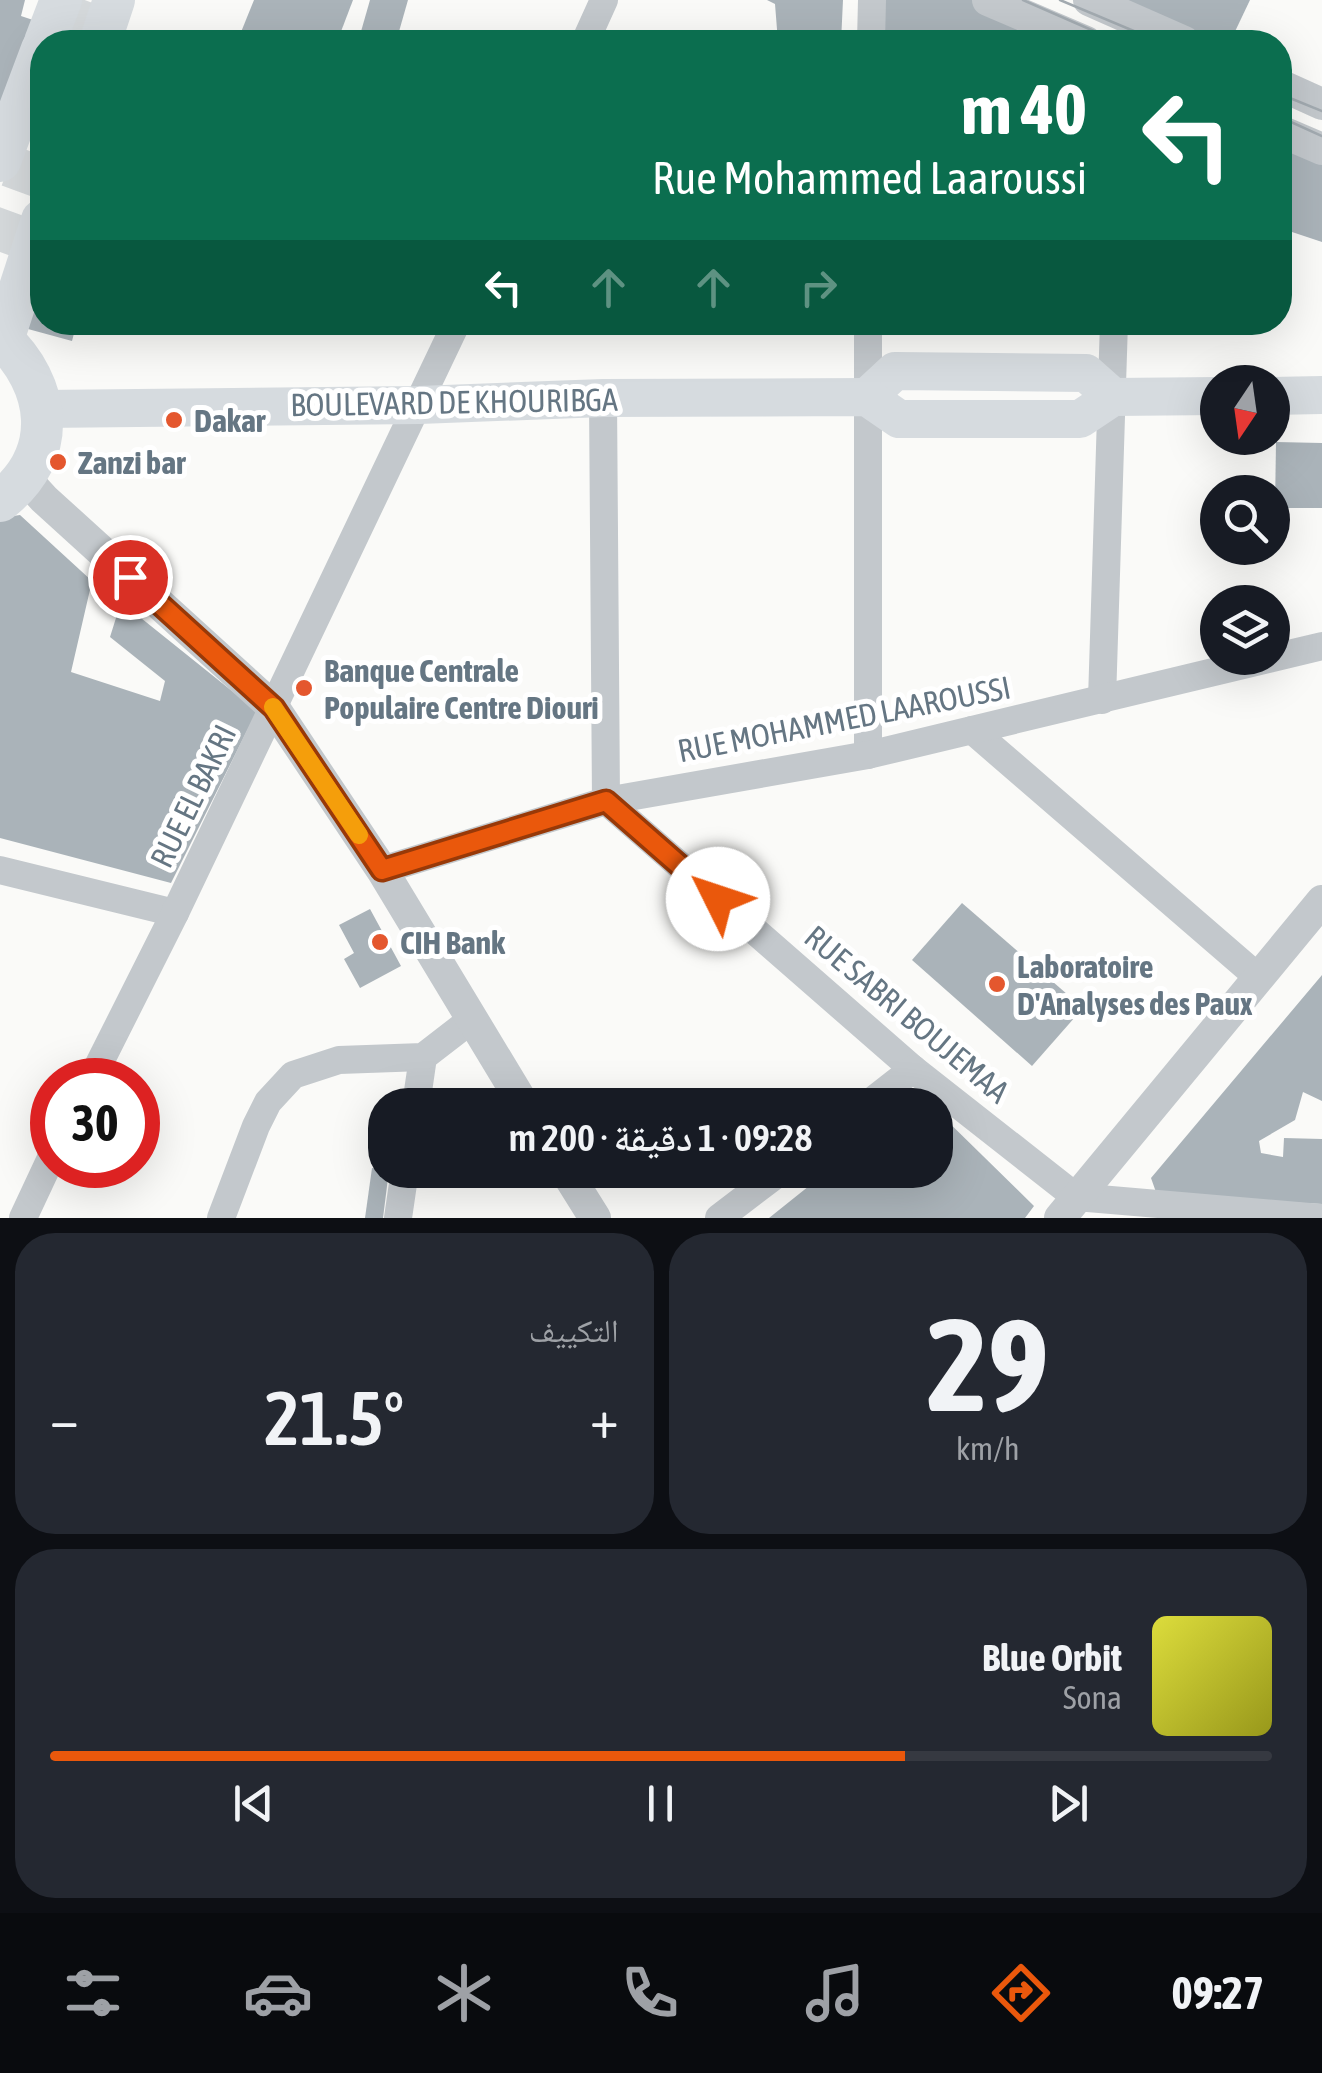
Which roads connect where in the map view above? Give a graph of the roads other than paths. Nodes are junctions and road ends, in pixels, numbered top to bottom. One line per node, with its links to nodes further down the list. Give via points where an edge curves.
1 (61, 0): 7 (main road)
2 (114, 0): 8 (main road)
3 (604, 0): 9 (street)
4 (872, 0): 10 (street)
5 (988, 0): 11 (street)
6 (1089, 0): 12 (street)
7 (50, 30)
8 (104, 30)
9 (590, 30)
10 (871, 30)
11 (1058, 30)
12 (1157, 30)
13 (30, 83): 18 (main road)
14 (1292, 90): 15 (street)
15 (1322, 104)
16 (1292, 135): 17 (street)
17 (1322, 148)
18 (0, 161)
19 (30, 255): 23 (main road)
20 (451, 335): 30 (street, RUE EL BAKRI)
21 (868, 335): 27 (street)
22 (1114, 335): 28 (street)
23 (1, 338): 31 (main road, via 27,366)
24 (1322, 395): 26 (main road)
25 (1200, 396): 28 (main road)
26 (1290, 396)
27 (868, 397): 28 (main road, via 895,371 1086,373); 29 (main road, BOULEVARD DE KHOURIBGA); 37 (street)
28 (1113, 397): 34 (street)
29 (603, 398): 30 (main road, BOULEVARD DE KHOURIBGA); 38 (street)
30 (419, 405): 31 (main road, BOULEVARD DE KHOURIBGA); 35 (street, RUE EL BAKRI)
31 (42, 409): 32 (main road, via 39,444)
32 (12, 489): 35 (street)
33 (1322, 646): 34 (street, RUE MOHAMMED LAAROUSSI)
34 (1102, 700): 36 (street, RUE MOHAMMED LAAROUSSI)
35 (274, 708): 40 (street); 42 (street, RUE EL BAKRI)
36 (972, 730): 37 (street, RUE MOHAMMED LAAROUSSI); 43 (street)
37 (868, 755): 38 (street, RUE MOHAMMED LAAROUSSI)
38 (606, 801): 40 (street, RUE MOHAMMED LAAROUSSI); 47 (street, RUE SABRI BOUJEMAA)
39 (0, 870): 42 (street)
40 (382, 870): 44 (street)
41 (1322, 901): 43 (street)
42 (176, 913): 46 (street, RUE EL BAKRI)
43 (1258, 978): 55 (street)
44 (472, 1020): 45 (street); 49 (street)
45 (423, 1057): 48 (street); 57 (street, via 339,1060 293,1075 268,1102)
46 (102, 1058)
47 (913, 1070): 50 (street); 55 (street, RUE SABRI BOUJEMAA)
48 (418, 1088)
49 (514, 1088)
50 (889, 1088)
51 (37, 1188): 56 (street)
52 (402, 1188): 58 (street)
53 (576, 1188): 59 (street)
54 (758, 1188): 60 (street)
55 (1068, 1208): 61 (street)
56 (23, 1218)
57 (221, 1218)
58 (398, 1218)
59 (595, 1218)
60 (719, 1218)
61 (1322, 1218)

